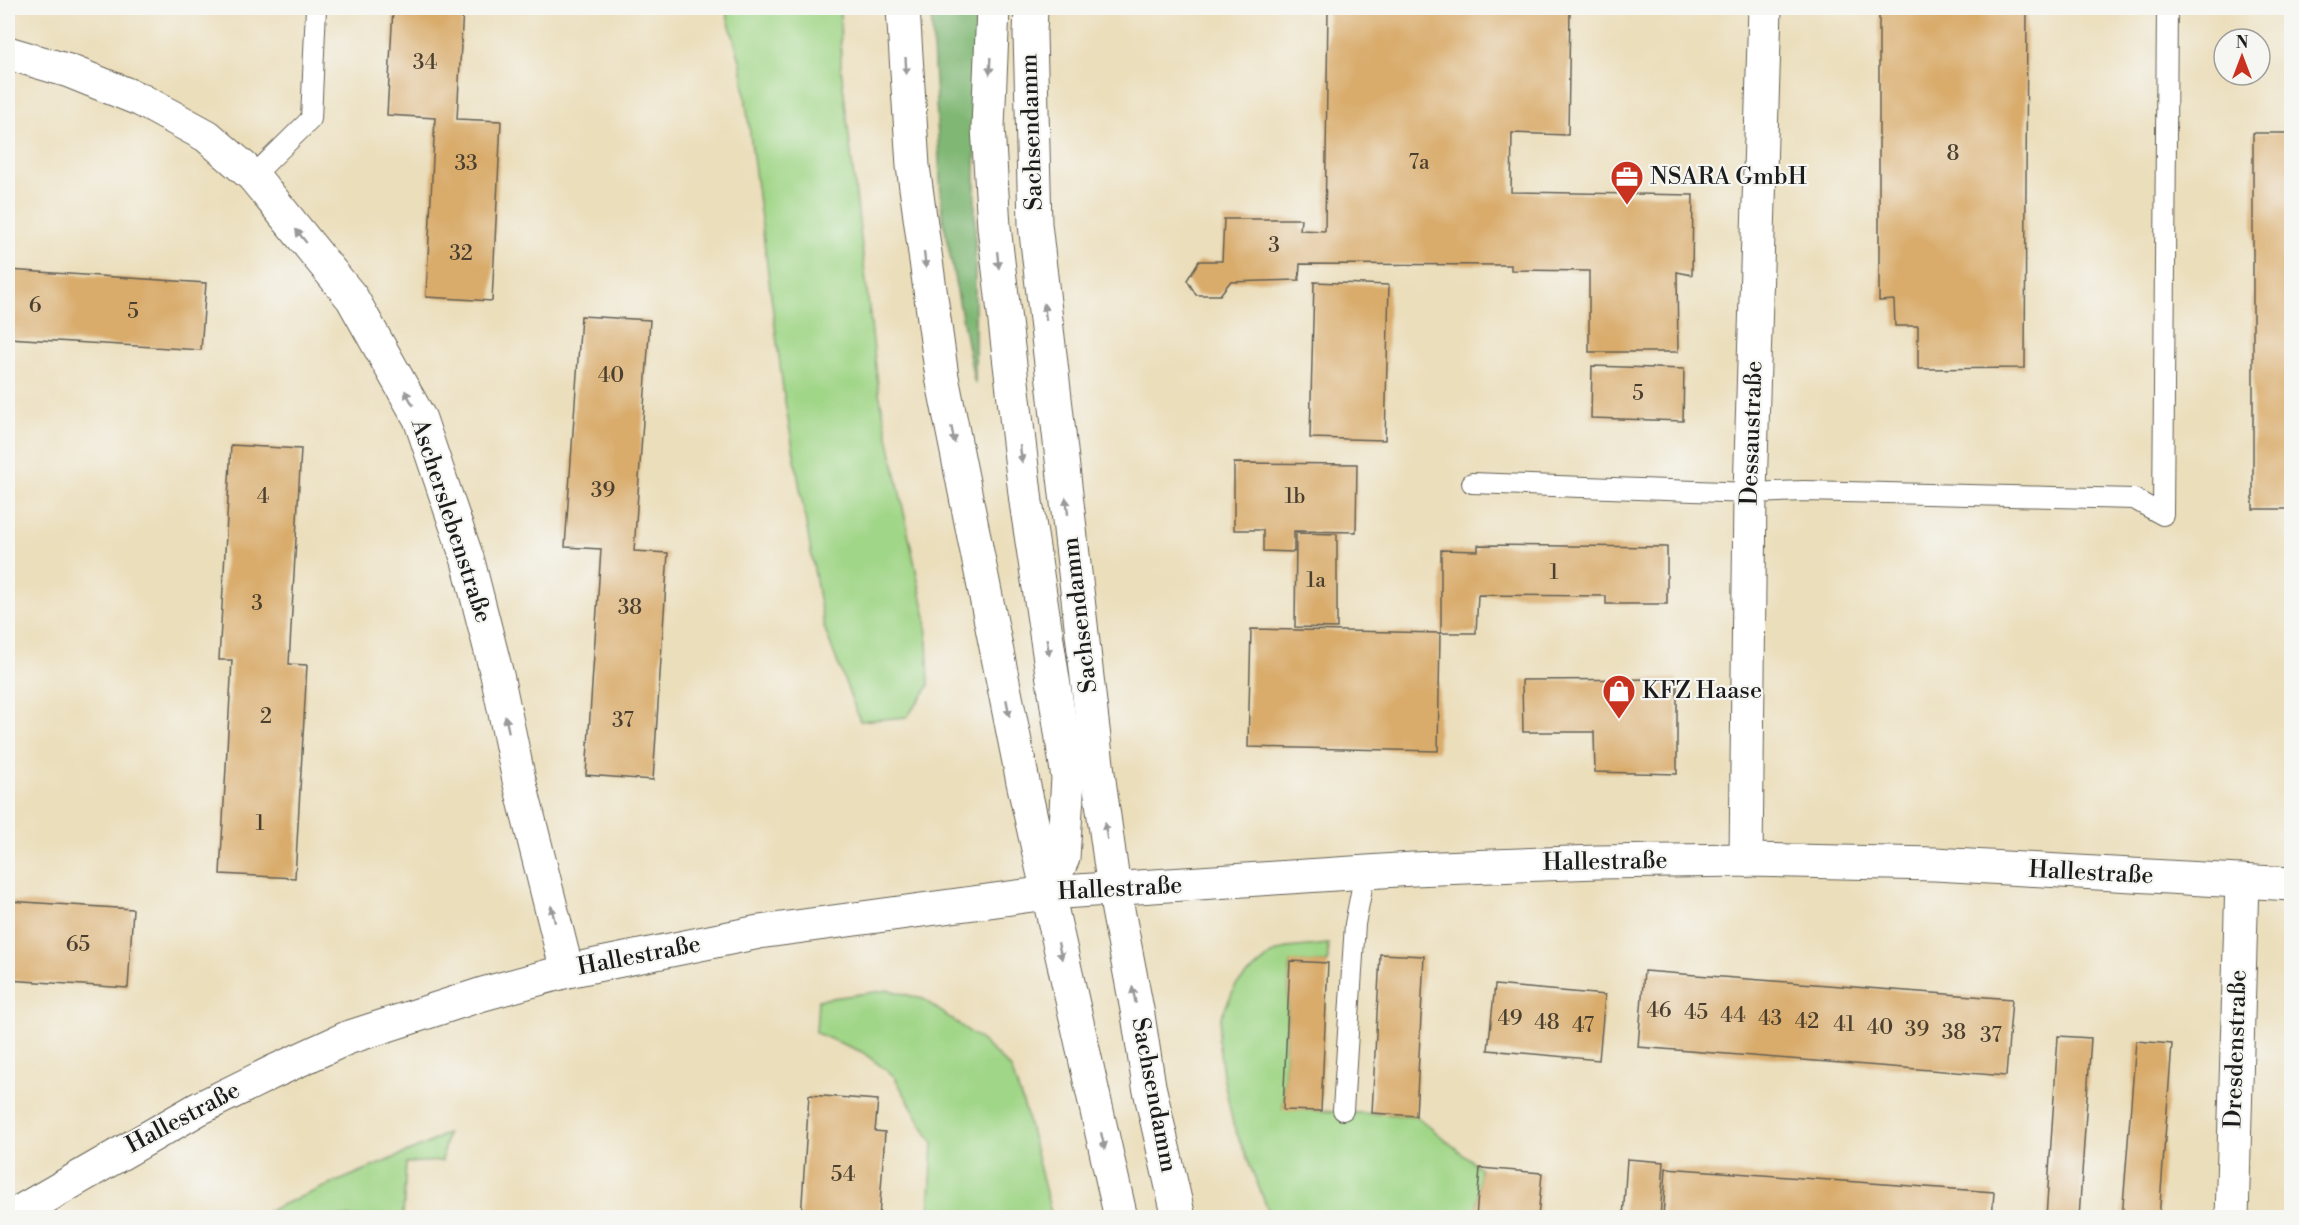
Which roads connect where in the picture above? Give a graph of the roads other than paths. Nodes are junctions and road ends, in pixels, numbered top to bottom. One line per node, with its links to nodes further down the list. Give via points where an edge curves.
1 (316, 8): 8 (lane, via 311,118)
2 (903, 8): 16 (street, one-way to 16, via 913,166 942,377)
3 (993, 8): 16 (street, Sachsendamm, one-way to 16, via 988,127 994,227 1026,502 1068,778 1063,858)
4 (1031, 8): 15 (street, Sachsendamm, one-way to 4, via 1035,224)
5 (1765, 8): 10 (street, Dessaustraße)
6 (2167, 8): 10 (lane, via 2163,515 2133,499)
7 (8, 53): 8 (street, Ascherslebenstraße, via 69,71 141,100 207,136)
8 (253, 176): 17 (street, Ascherslebenstraße, one-way to 8, via 468,561 420,419 352,298)
9 (1472, 483): 10 (lane)
10 (1750, 493): 11 (street, Dessaustraße)
11 (1746, 860): 12 (street, Hallestraße); 13 (street, Hallestraße, via 1935,864)
12 (1365, 872): 15 (street, Hallestraße); 18 (lane, via 1354,924)
13 (2242, 881): 14 (street, Hallestraße); 22 (street, Dresdenstraße)
14 (2292, 884)
15 (1114, 889): 16 (street, Hallestraße); 21 (street, Sachsendamm, one-way to 15, via 1149,1086)
16 (1047, 893): 17 (street, Hallestraße, via 759,932); 20 (street, one-way to 20)
17 (567, 971): 19 (street, Hallestraße, via 347,1038 198,1109)
18 (1343, 1110)
19 (9, 1218)
20 (1121, 1218)
21 (1179, 1218)
22 (2232, 1218)

